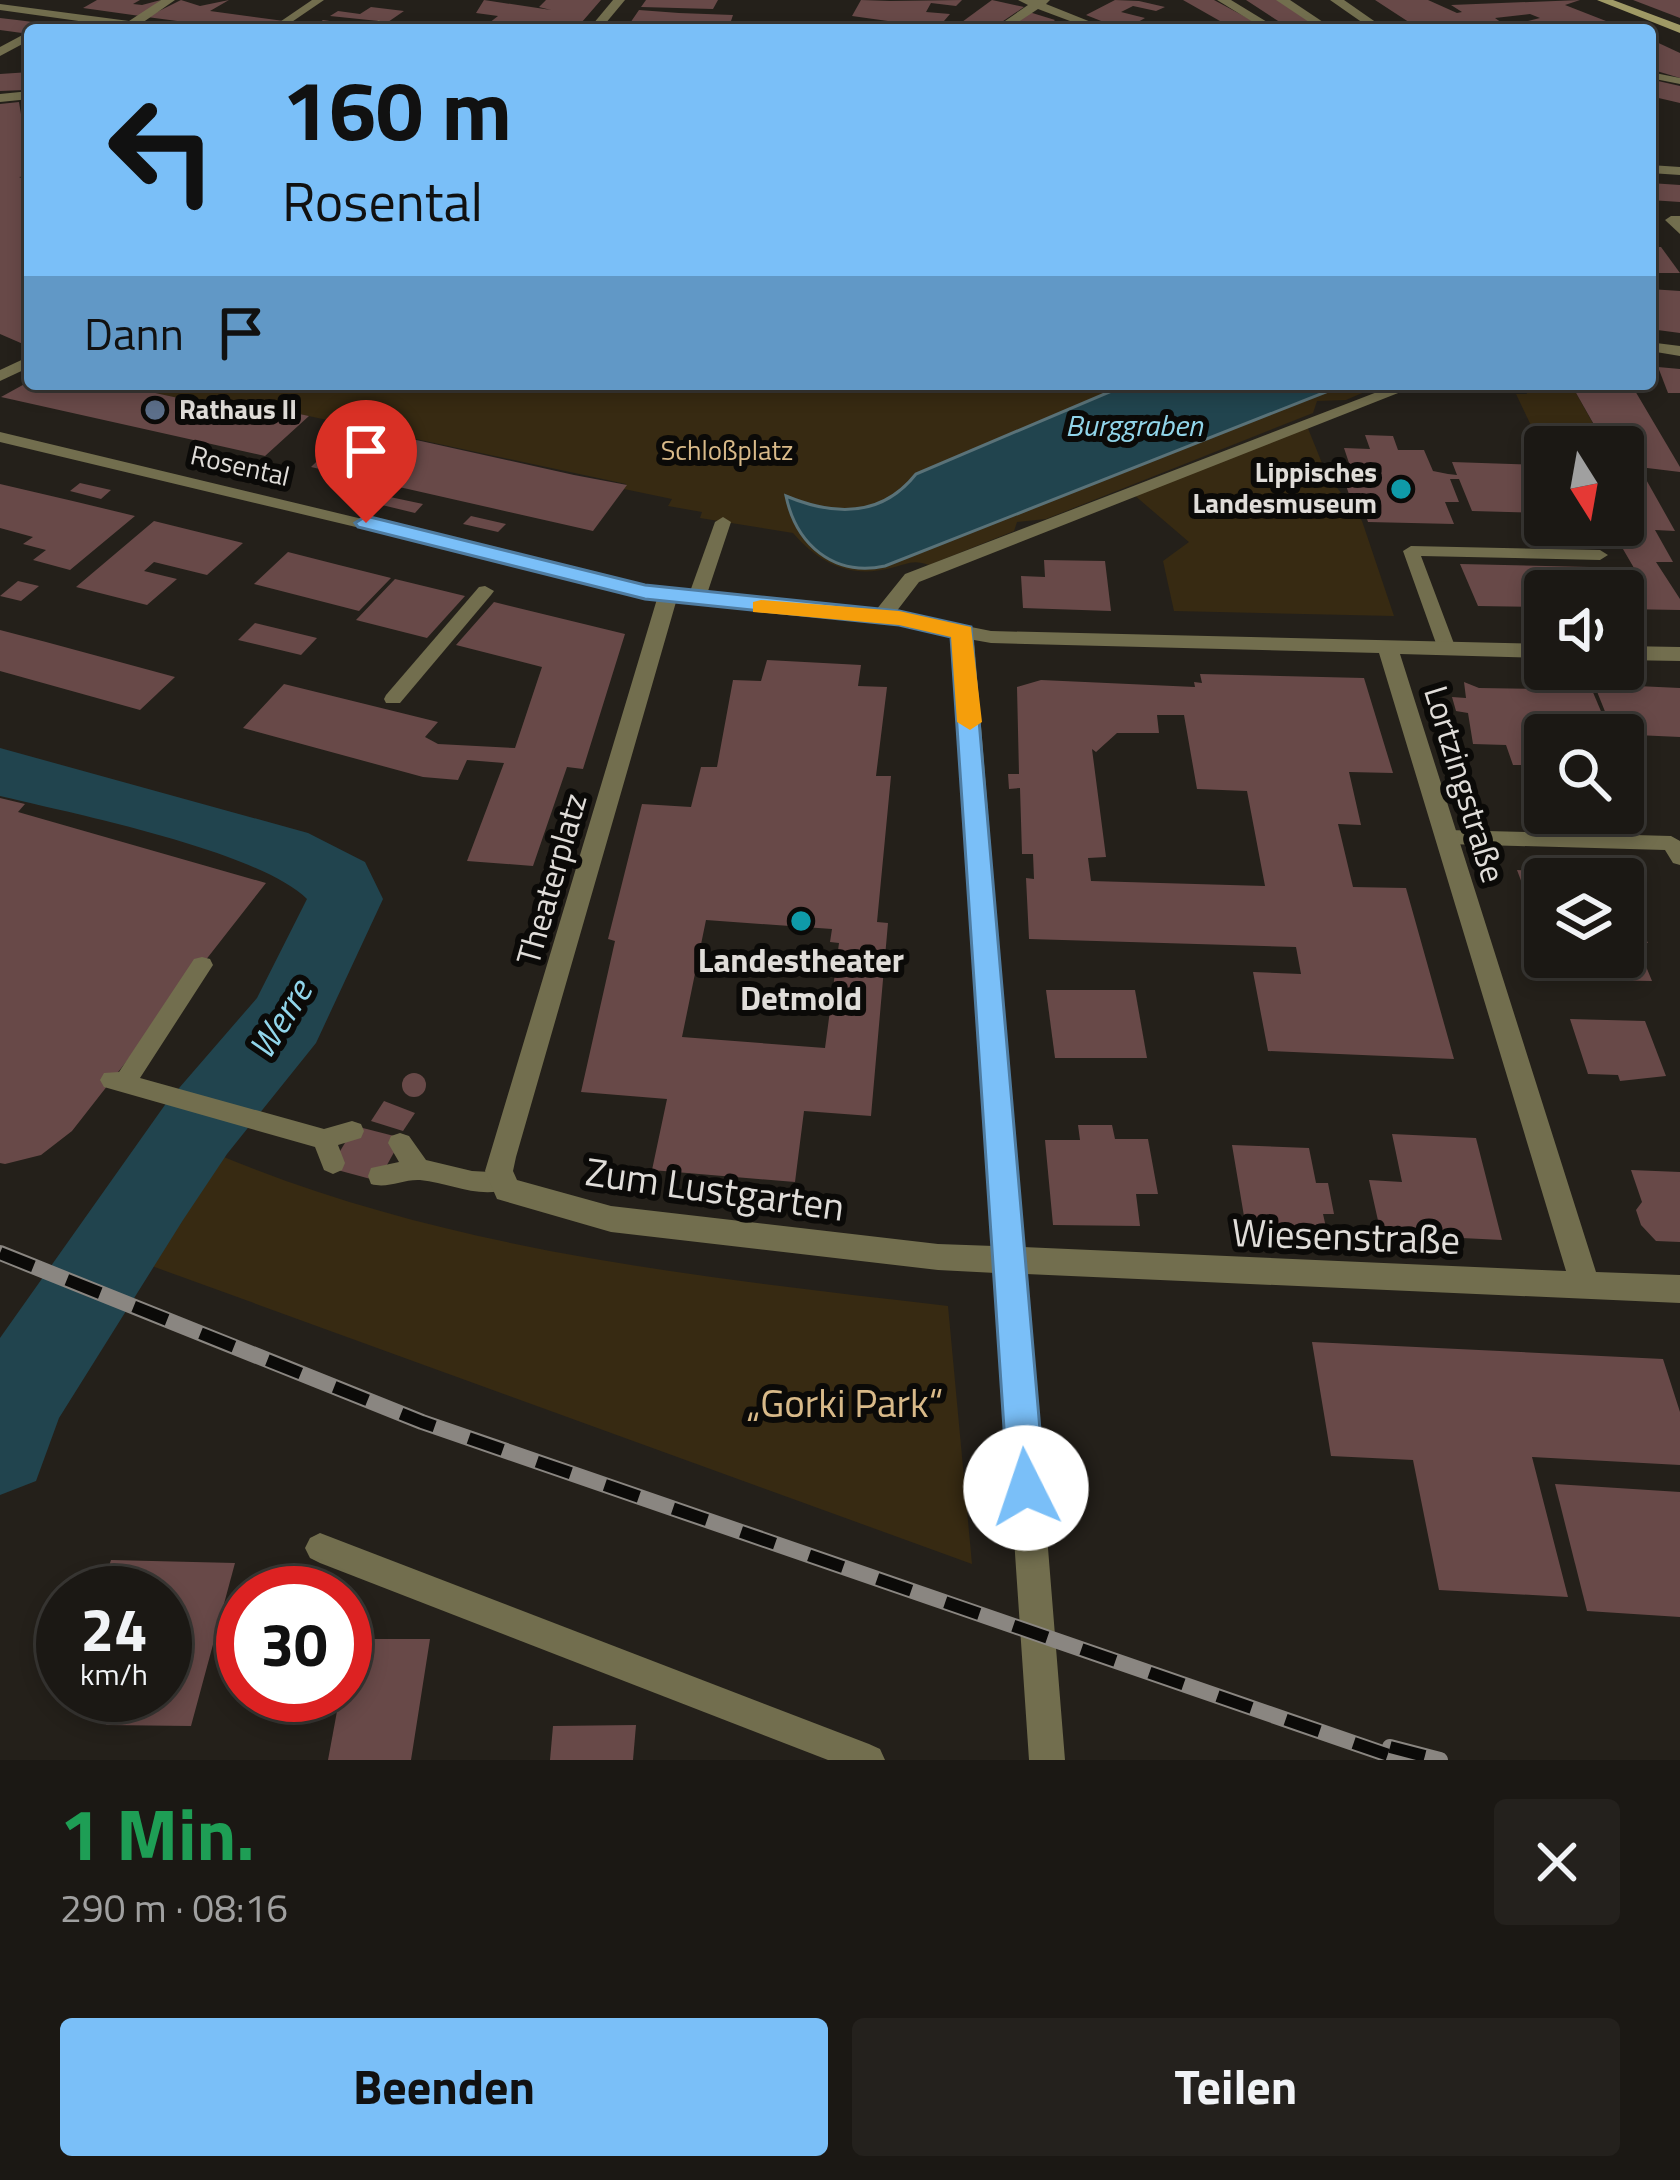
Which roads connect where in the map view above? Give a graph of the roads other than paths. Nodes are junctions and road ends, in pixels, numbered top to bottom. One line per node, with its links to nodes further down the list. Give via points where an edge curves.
1 (93, 0): 12 (street)
2 (169, 0): 15 (street)
3 (319, 0): 16 (lane)
4 (619, 0): 17 (street)
5 (1223, 0): 20 (street)
6 (1282, 0): 21 (street)
7 (1320, 0): 22 (street)
8 (1336, 0): 23 (street)
9 (1603, 0): 24 (main road)
10 (1035, 1): 18 (street); 19 (street)
11 (0, 7): 12 (street)
12 (64, 15): 13 (street); 14 (street)
13 (48, 24)
14 (114, 24)
15 (135, 24)
16 (285, 24)
17 (599, 24)
18 (1006, 24)
19 (1091, 24)
20 (1264, 24)
21 (1320, 24)
22 (1355, 24)
23 (1372, 24)
24 (1661, 24): 25 (main road); 26 (main road)
25 (1680, 29)
26 (1680, 38)
27 (1680, 220): 28 (lane, via 1671,220)
28 (1680, 230)
29 (1656, 348): 30 (street)
30 (1680, 351)
31 (1398, 390): 38 (street, via 912,578)
32 (0, 437): 36 (street, Rosental)
33 (723, 522): 37 (lane)
34 (1600, 555): 41 (lane, via 1412,551)
35 (484, 591): 45 (lane)
36 (668, 596): 37 (street, Rosental); 51 (street, Theaterplatz)
37 (696, 600): 38 (street, Rosental)
38 (882, 616): 39 (street, Rosental)
39 (963, 632): 40 (street, Rosental); 52 (street)
40 (1388, 648): 41 (street, Rosental); 46 (street, Lortzingstraße)
41 (1447, 650): 42 (street, Rosental)
42 (1524, 651)
43 (1644, 653): 44 (street)
44 (1680, 654)
45 (393, 698)
46 (1447, 837): 47 (lane, via 1671,843); 53 (street, Lortzingstraße)
47 (1680, 857)
48 (202, 965): 49 (lane, via 118,1082)
49 (338, 1145)
50 (390, 1160): 51 (lane, Zum Lustgarten, via 472,1182)
51 (500, 1181): 52 (street, Zum Lustgarten, via 519,1196 611,1220)
52 (1009, 1262): 53 (street, Wiesenstraße); 57 (street)
53 (1585, 1284): 54 (street, Wiesenstraße)
54 (1680, 1288)
55 (320, 1548): 56 (lane)
56 (869, 1760)
57 (1047, 1760)

